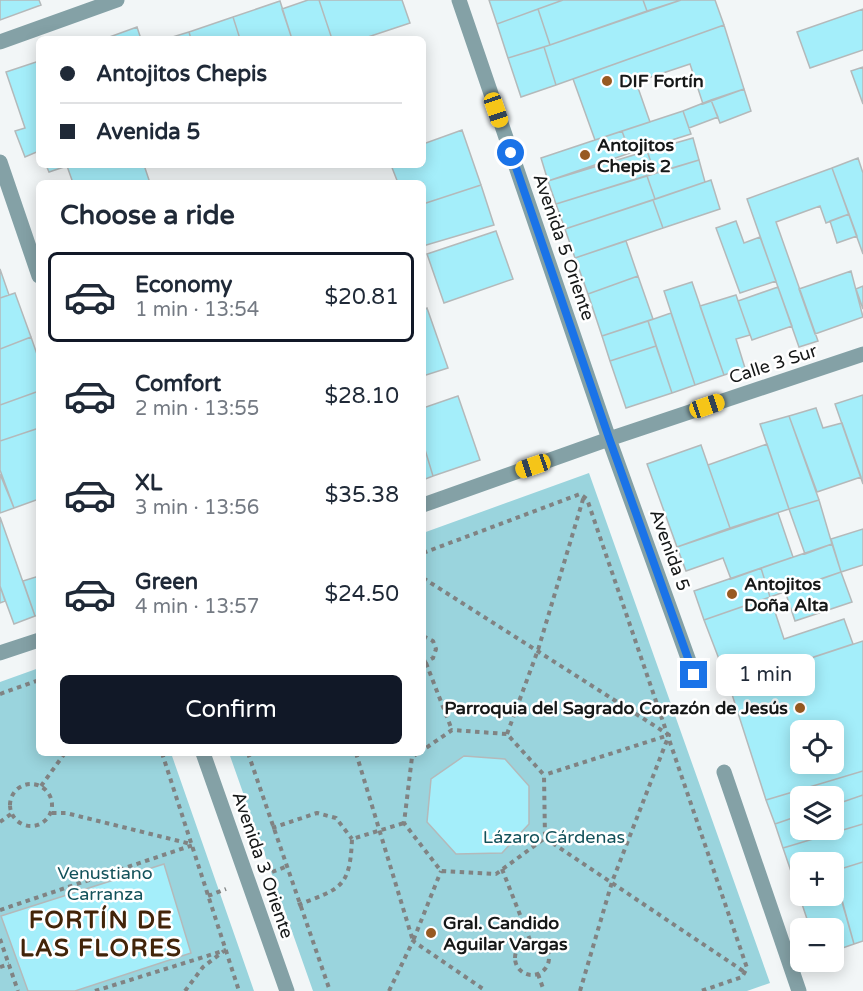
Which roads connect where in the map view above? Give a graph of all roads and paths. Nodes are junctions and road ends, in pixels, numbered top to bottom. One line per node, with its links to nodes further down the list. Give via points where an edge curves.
1 (117, 0): 3 (street)
2 (459, 0): 7 (street, Avenida 5 Oriente)
3 (0, 42)
4 (0, 162): 5 (street)
5 (36, 267)
6 (863, 354): 7 (street, Calle 3 Sur)
7 (609, 438): 9 (street, Calle 3 Sur); 18 (street, Avenida 5)
8 (584, 496): 10 (path, via 580,494); 14 (path); 23 (path)
9 (426, 504)
10 (426, 551)
11 (426, 580): 14 (path)
12 (426, 638): 16 (path, via 436,649 433,658)
13 (36, 641): 15 (street)
14 (538, 650): 22 (path); 23 (path)
15 (0, 653)
16 (426, 662)
17 (426, 668): 21 (path)
18 (694, 675)
19 (36, 681): 20 (path)
20 (0, 694)
21 (452, 730): 22 (path); 24 (path)
22 (507, 734): 32 (path)
23 (669, 735): 32 (path); 45 (path); 54 (path)
24 (426, 748)
25 (63, 756): 33 (path)
26 (163, 756): 42 (path)
27 (204, 756): 60 (street, Avenida 3 Oriente)
28 (249, 756): 38 (path)
29 (357, 756): 39 (path)
30 (414, 756): 37 (path)
31 (724, 772): 67 (street)
32 (543, 775): 40 (path)
33 (41, 786): 34 (path, via 48,792); 35 (path, via 30,784 15,791 9,803)
34 (52, 813): 35 (path, via 46,821 26,827); 42 (path, via 66,813)
35 (11, 814): 36 (path)
36 (0, 822)
37 (404, 823): 39 (path); 44 (path)
38 (272, 828): 41 (path, via 317,813 336,818); 46 (path)
39 (380, 829): 41 (path); 50 (path)
40 (545, 838): 43 (path); 45 (path)
41 (352, 839): 46 (path, via 351,869 335,891)
42 (193, 845): 47 (path); 51 (path)
43 (502, 869): 44 (path, via 496,874); 49 (path)
44 (441, 871): 50 (path)
45 (612, 882): 54 (path); 65 (path)
46 (298, 905): 61 (path)
47 (0, 910)
48 (0, 939): 52 (path)
49 (530, 940): 55 (path, via 541,942 548,951 549,961); 55 (path, via 520,945 515,954 516,965 523,973)
50 (413, 941): 62 (path); 63 (path)
51 (226, 950): 57 (path); 58 (path, via 203,967); 59 (path)
52 (9, 964): 53 (path); 56 (path)
53 (0, 966)
54 (746, 973): 66 (path)
55 (538, 974): 64 (path)
56 (18, 991)
57 (94, 991)
58 (185, 991)
59 (239, 991)
60 (287, 991)
61 (330, 991)
62 (389, 991)
63 (486, 991)
64 (544, 991)
65 (580, 991)
66 (701, 991)
67 (799, 991)

